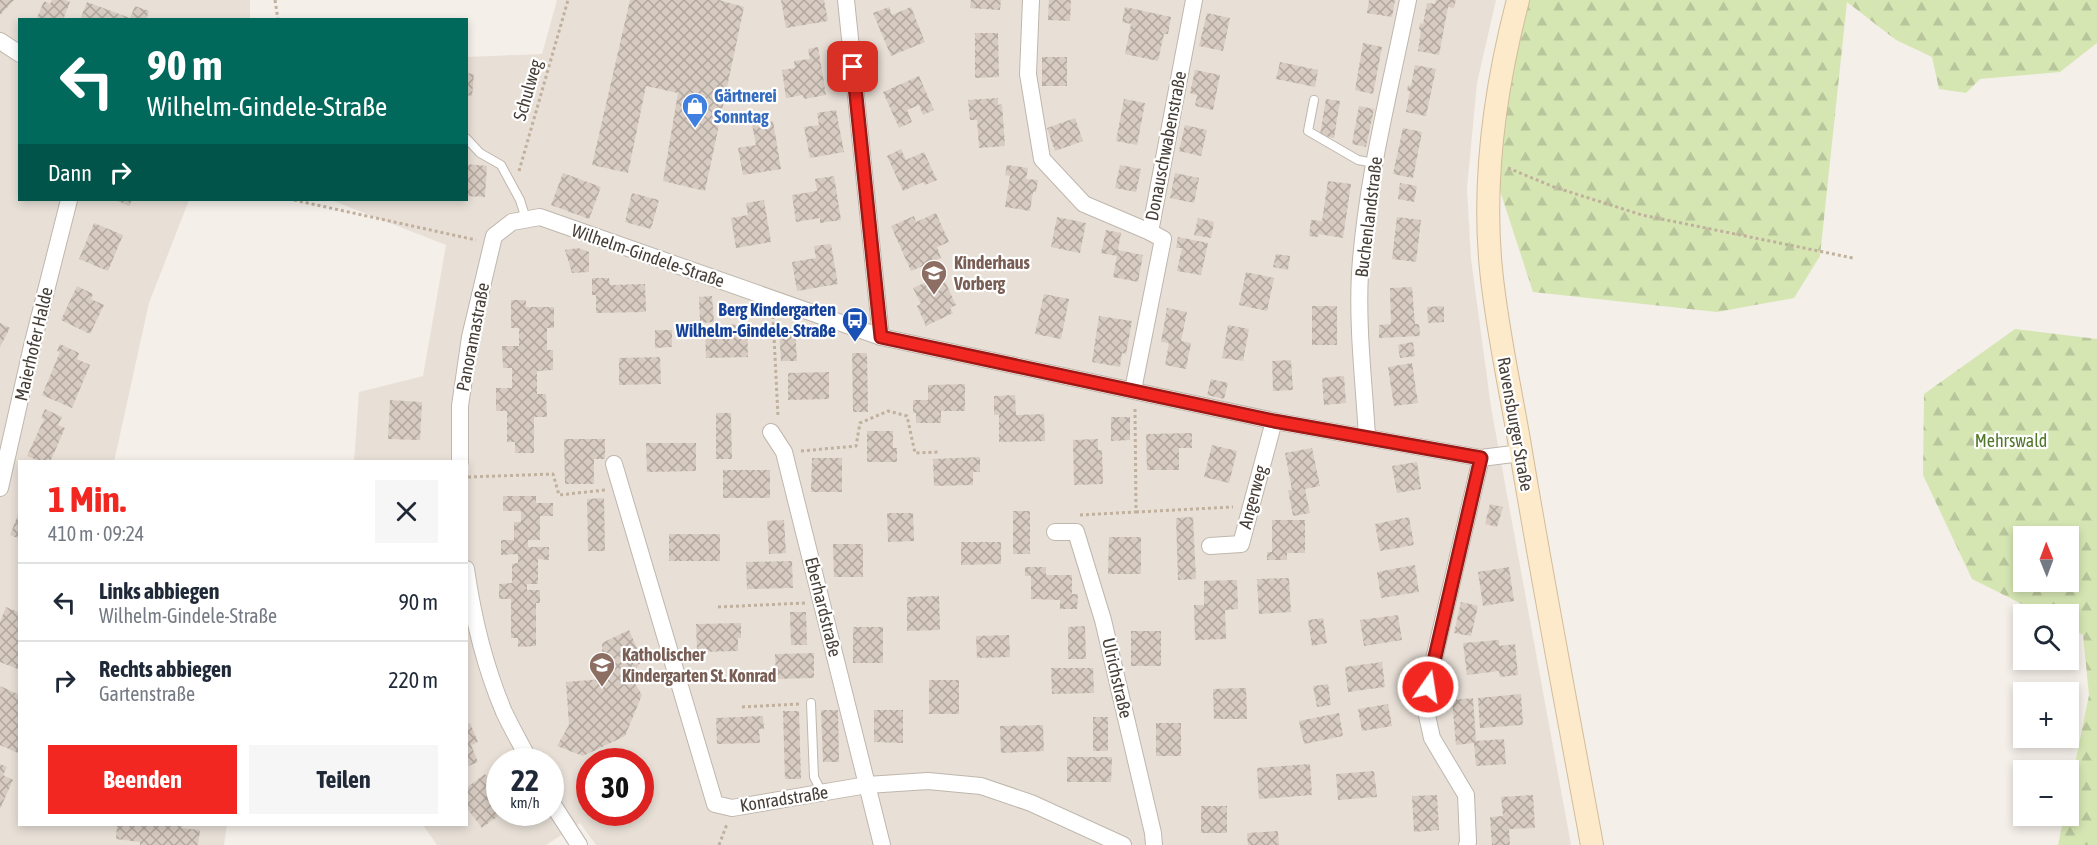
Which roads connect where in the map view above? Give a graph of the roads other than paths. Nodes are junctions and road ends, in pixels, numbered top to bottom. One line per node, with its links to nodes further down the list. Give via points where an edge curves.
1 (846, 0): 14 (street)
2 (1031, 0): 13 (street, via 1028,74 1042,159 1084,204)
3 (1194, 0): 13 (street, Donauschwabenstraße)
4 (1408, 0): 10 (street, Buchenlandstraße)
5 (1518, 0): 19 (main road, Ravensburger Straße, via 1497,92 1488,211 1499,327)
6 (0, 41): 7 (street)
7 (18, 53)
8 (1314, 100): 10 (lane, via 1308,130 1358,160)
9 (468, 140): 12 (lane, via 480,153 501,165 513,187)
10 (1374, 163): 18 (street, Buchenlandstraße, via 1360,274)
11 (69, 201): 23 (street, Maierhofer Halde)
12 (519, 220): 14 (street, Wilhelm-Gindele-Straße, via 540,217); 21 (street, Panoramastraße, via 494,236 492,244 470,337 460,406)
13 (1150, 232): 15 (street, Donauschwabenstraße, via 1163,239)
14 (881, 337): 15 (street, Wilhelm-Gindele-Straße)
15 (1133, 390): 16 (street, Wilhelm-Gindele-Straße)
16 (1274, 421): 18 (street, Wilhelm-Gindele-Straße); 25 (street, Angerweg, via 1241,544)
17 (771, 432): 29 (street, Eberhardstraße, via 784,452)
18 (1367, 437): 20 (street, Wilhelm-Gindele-Straße)
19 (1521, 453): 20 (street, Wilhelm-Gindele-Straße); 37 (main road, Ravensburger Straße)
20 (1481, 458): 36 (street, via 1424,702 1432,738 1467,795)
21 (460, 460)
22 (614, 464): 30 (street, Konradstraße, via 715,804 732,808)
23 (0, 488)
24 (1055, 532): 35 (street, Ulrichstraße, via 1076,532 1103,620)
25 (1210, 546)
26 (468, 578): 28 (street, via 490,674)
27 (811, 703): 30 (lane, via 814,777)
28 (523, 748)
29 (867, 785): 30 (street, Konradstraße); 33 (street, Eberhardstraße); 34 (street, Konradstraße, via 928,781 981,786 1031,803)
30 (822, 793)
31 (564, 822): 32 (street)
32 (579, 845)
33 (882, 845)
34 (1123, 845)
35 (1154, 845)
36 (1467, 845)
37 (1592, 845)

